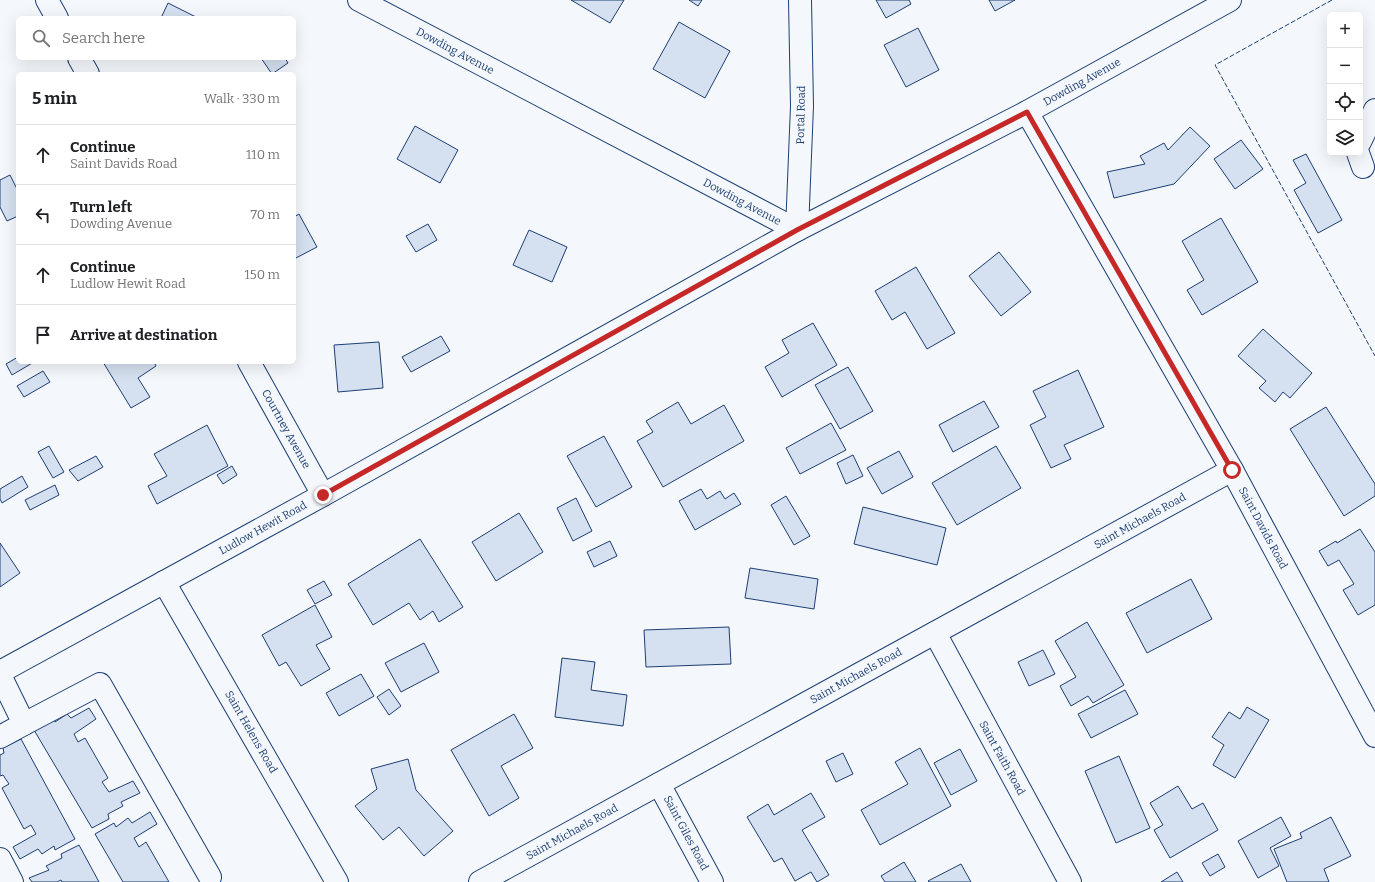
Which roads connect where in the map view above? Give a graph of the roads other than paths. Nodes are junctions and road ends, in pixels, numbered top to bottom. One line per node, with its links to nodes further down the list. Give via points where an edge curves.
1 (47, 0): 5 (street)
2 (359, 0): 11 (street, Dowding Avenue)
3 (800, 0): 11 (street, Portal Road, via 802,106)
4 (1230, 0): 9 (street, Dowding Avenue)
5 (56, 16)
6 (80, 60): 7 (street)
7 (87, 72)
8 (1375, 110): 10 (street)
9 (1027, 112): 11 (street, Dowding Avenue); 13 (street, Saint Davids Road)
10 (1363, 136)
11 (797, 230): 14 (street, Ludlow Hewit Road)
12 (250, 364): 14 (street, Courtney Avenue)
13 (1232, 470): 16 (street, Saint Michaels Road); 19 (street, Saint Davids Road)
14 (323, 495): 15 (street, Ludlow Hewit Road)
15 (164, 582): 17 (street, Ludlow Hewit Road); 25 (street, Saint Helens Road)
16 (935, 633): 21 (street, Saint Michaels Road); 28 (street, Saint Faith Road)
17 (0, 673): 18 (street)
18 (24, 724): 20 (street); 23 (street, via 100,684)
19 (1375, 736)
20 (0, 738)
21 (659, 784): 26 (street, Saint Michaels Road); 27 (street, Saint Giles Road)
22 (0, 859): 24 (street)
23 (210, 877)
24 (12, 882)
25 (337, 882)
26 (480, 882)
27 (712, 882)
28 (1070, 882)

